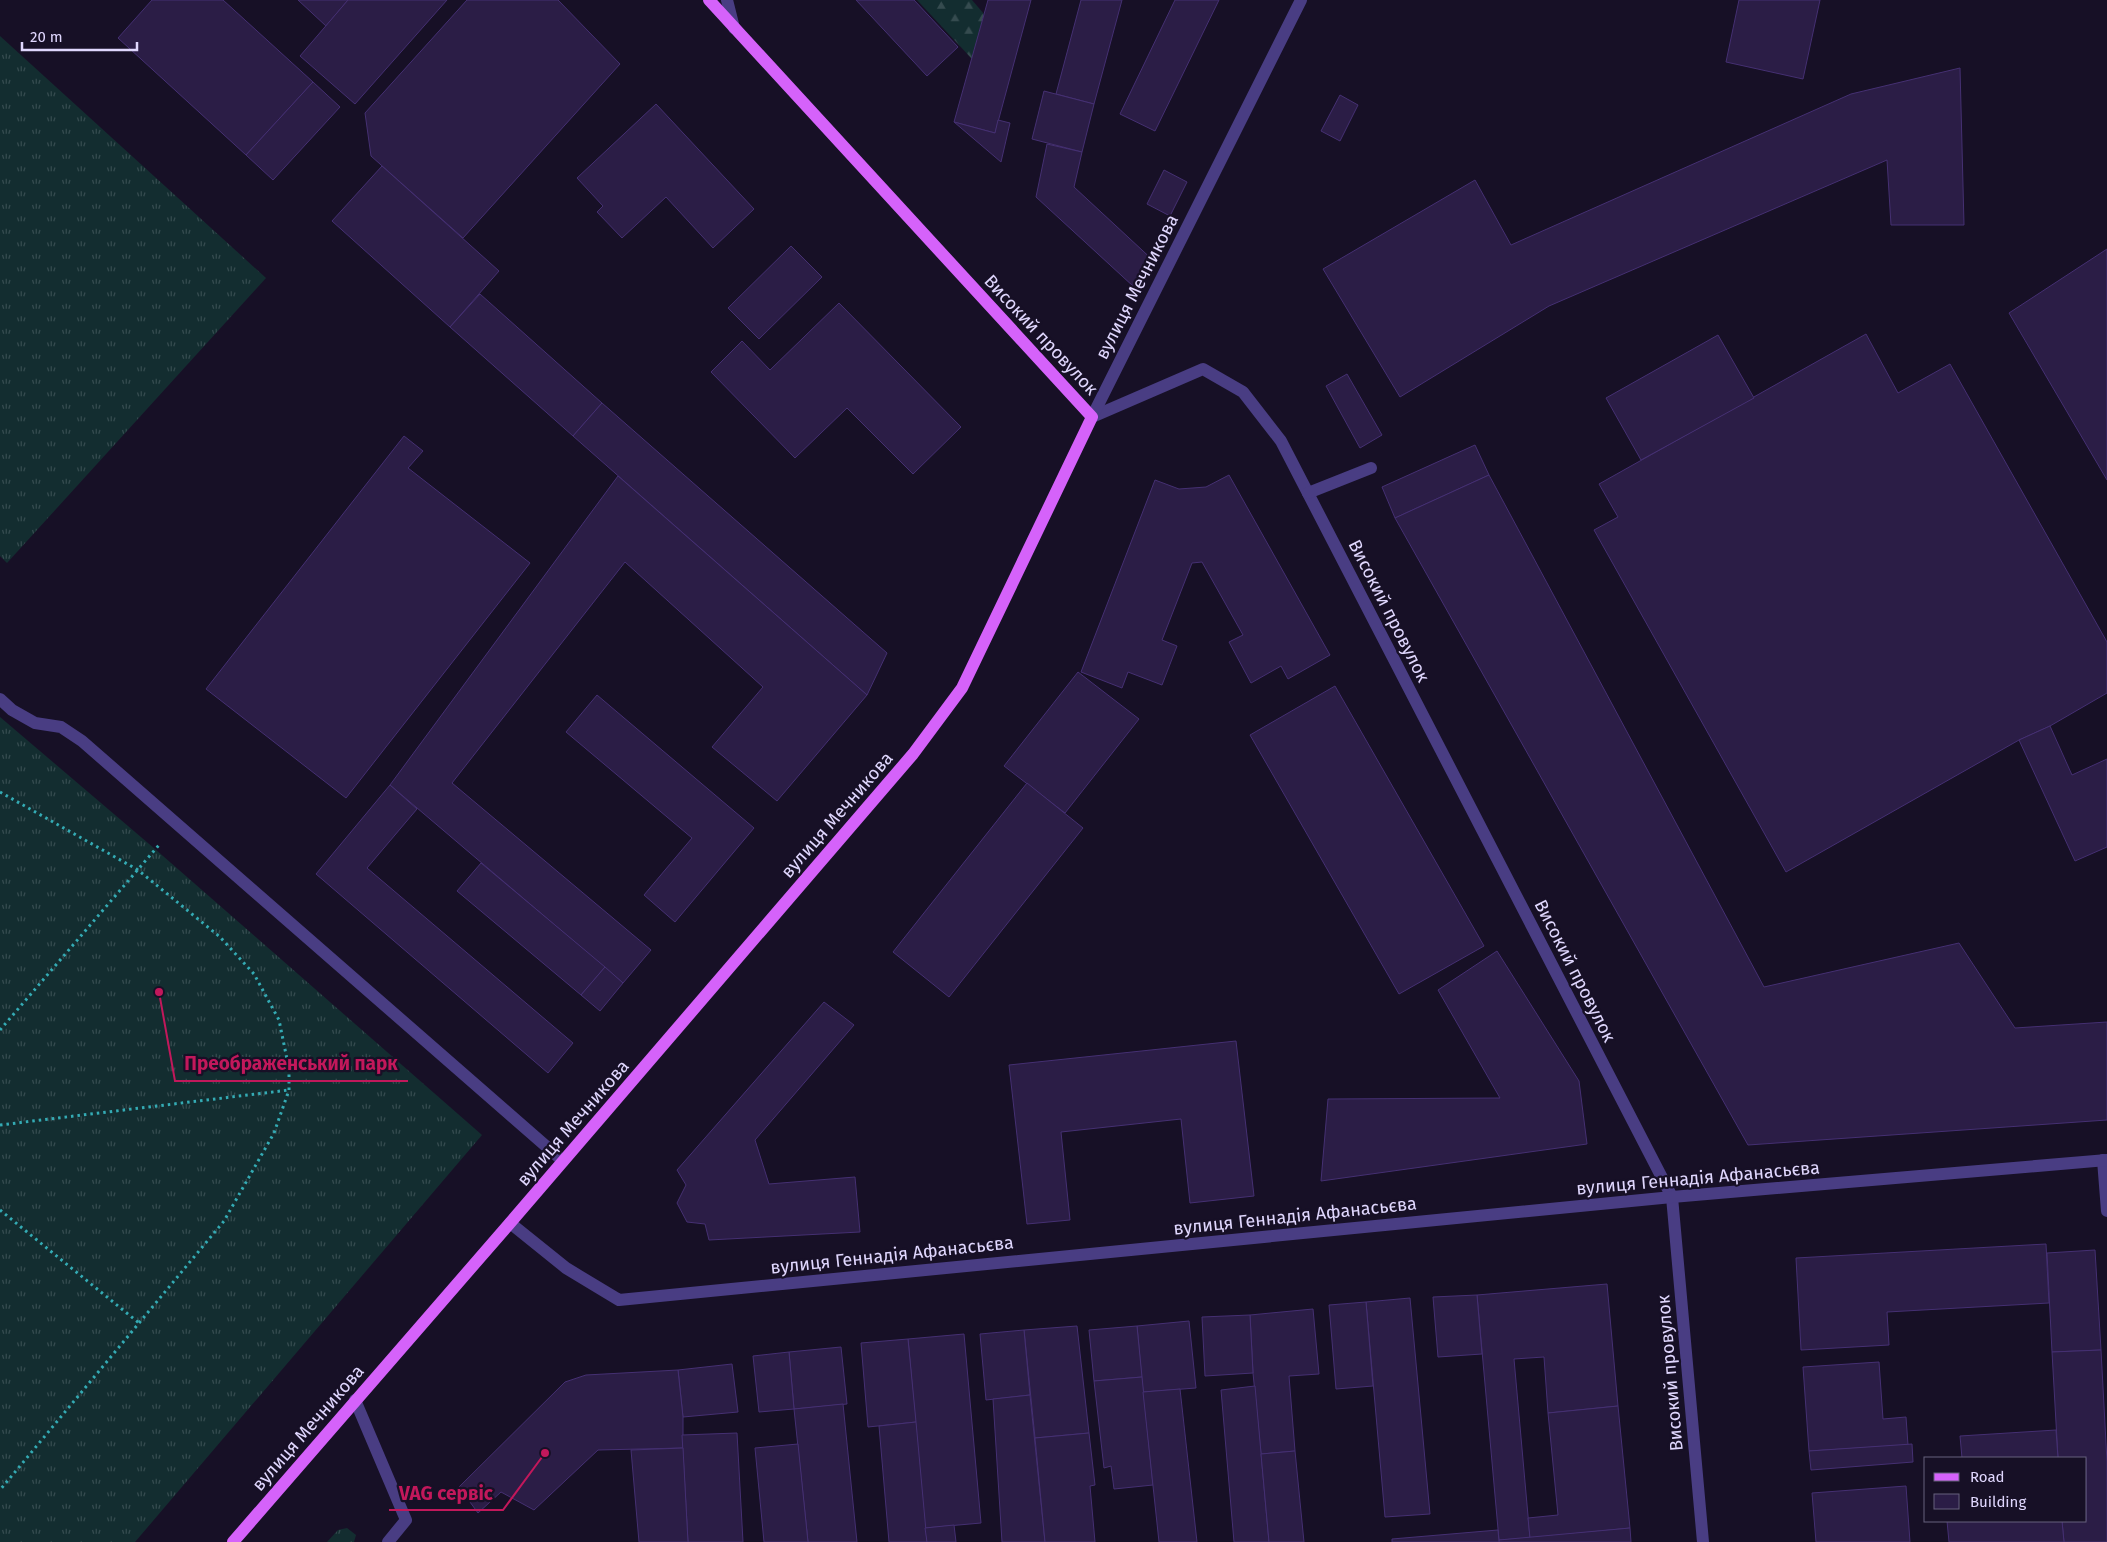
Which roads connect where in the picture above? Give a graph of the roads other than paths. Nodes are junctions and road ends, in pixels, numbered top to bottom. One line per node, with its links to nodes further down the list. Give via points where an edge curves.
1 (709, 0): 4 (main road, Високий провулок)
2 (727, 0): 4 (street)
3 (1301, 0): 5 (street, вулиця Мечникова)
4 (734, 28): 5 (main road, Високий провулок)
5 (1092, 416): 7 (street, Високий провулок, via 1203,368 1243,392 1281,441); 10 (main road, вулиця Мечникова, via 962,688 913,754)
6 (1371, 468): 7 (street)
7 (1308, 492): 11 (street, Високий провулок)
8 (0, 699): 10 (street, via 35,723 60,727 82,741)
9 (2105, 1160): 11 (street, вулиця Геннадія Афанасьєва); 12 (street)
10 (563, 1161): 13 (main road, вулиця Мечникова)
11 (1672, 1197): 13 (street, вулиця Геннадія Афанасьєва, via 619,1300 566,1268); 17 (street, Високий провулок)
12 (2107, 1211)
13 (510, 1223): 14 (main road, вулиця Мечникова)
14 (355, 1400): 15 (main road, вулиця Мечникова); 16 (street, via 406,1520)
15 (233, 1542)
16 (388, 1542)
17 (1703, 1542)

